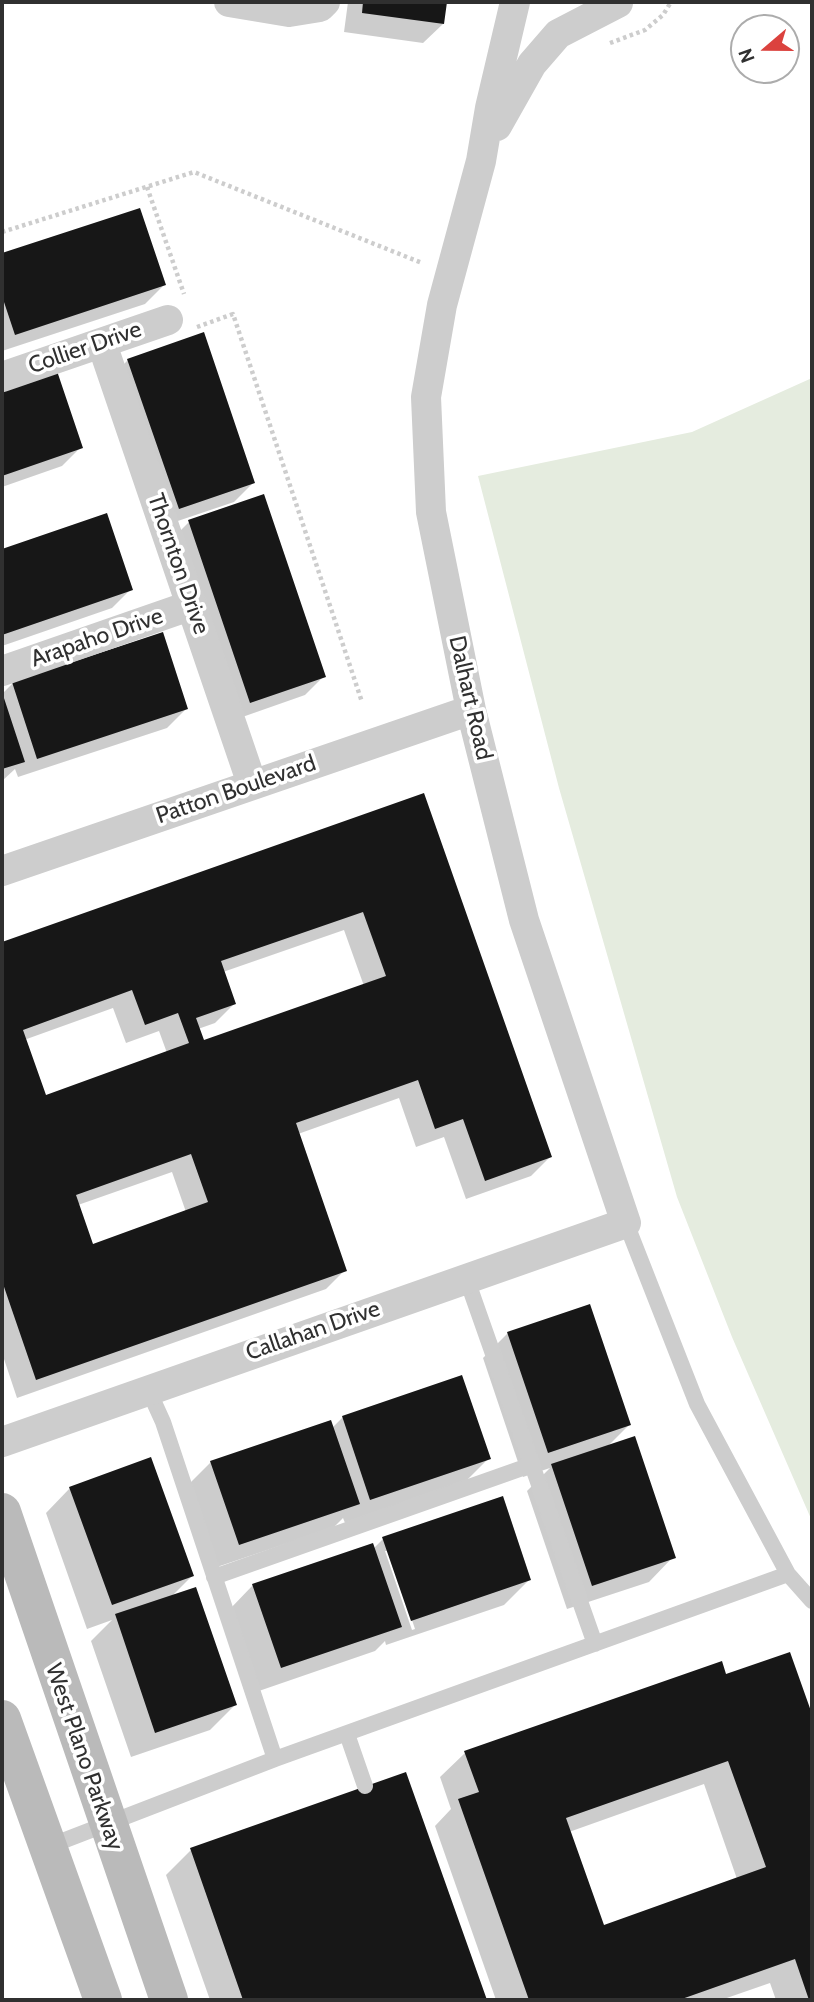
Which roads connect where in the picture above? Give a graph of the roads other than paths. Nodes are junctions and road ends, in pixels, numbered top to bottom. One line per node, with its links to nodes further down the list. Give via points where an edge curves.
1 (229, 2): 5 (street, via 289,12)
2 (515, 2): 6 (street, Dalhart Road)
3 (570, 2): 4 (street, via 596,7)
4 (619, 3): 6 (street, Dalhart Road, via 558,33 506,107)
5 (323, 4)
6 (481, 161): 12 (street, Dalhart Road, via 442,305 426,397 431,512)
7 (182, 312): 8 (street, Collier Drive)
8 (102, 344): 9 (street, Collier Drive); 10 (street, Thornton Drive)
9 (2, 377)
10 (192, 605): 11 (street, Arapaho Drive); 13 (street, Thornton Drive)
11 (2, 671)
12 (471, 710): 13 (street, Patton Boulevard); 15 (street, Dalhart Road, via 524,920)
13 (252, 784): 14 (street, Patton Boulevard)
14 (2, 872)
15 (626, 1223): 16 (street, Callahan Drive); 21 (lane, via 697,1404)
16 (466, 1277): 17 (street, Callahan Drive); 19 (lane)
17 (148, 1388): 18 (street, Callahan Drive); 22 (lane)
18 (2, 1442)
19 (531, 1465): 22 (lane); 24 (lane)
20 (2, 1512): 29 (main road, West Plano Parkway)
21 (788, 1574): 23 (lane); 24 (lane)
22 (214, 1577): 27 (lane)
23 (812, 1601)
24 (595, 1644): 26 (lane)
25 (2, 1719): 30 (main road)
26 (347, 1734): 27 (lane); 28 (lane)
27 (275, 1759): 29 (lane)
28 (365, 1786)
29 (106, 1824): 30 (lane); 32 (main road, West Plano Parkway)
30 (47, 1847): 31 (main road)
31 (103, 2000)
32 (169, 2000)

